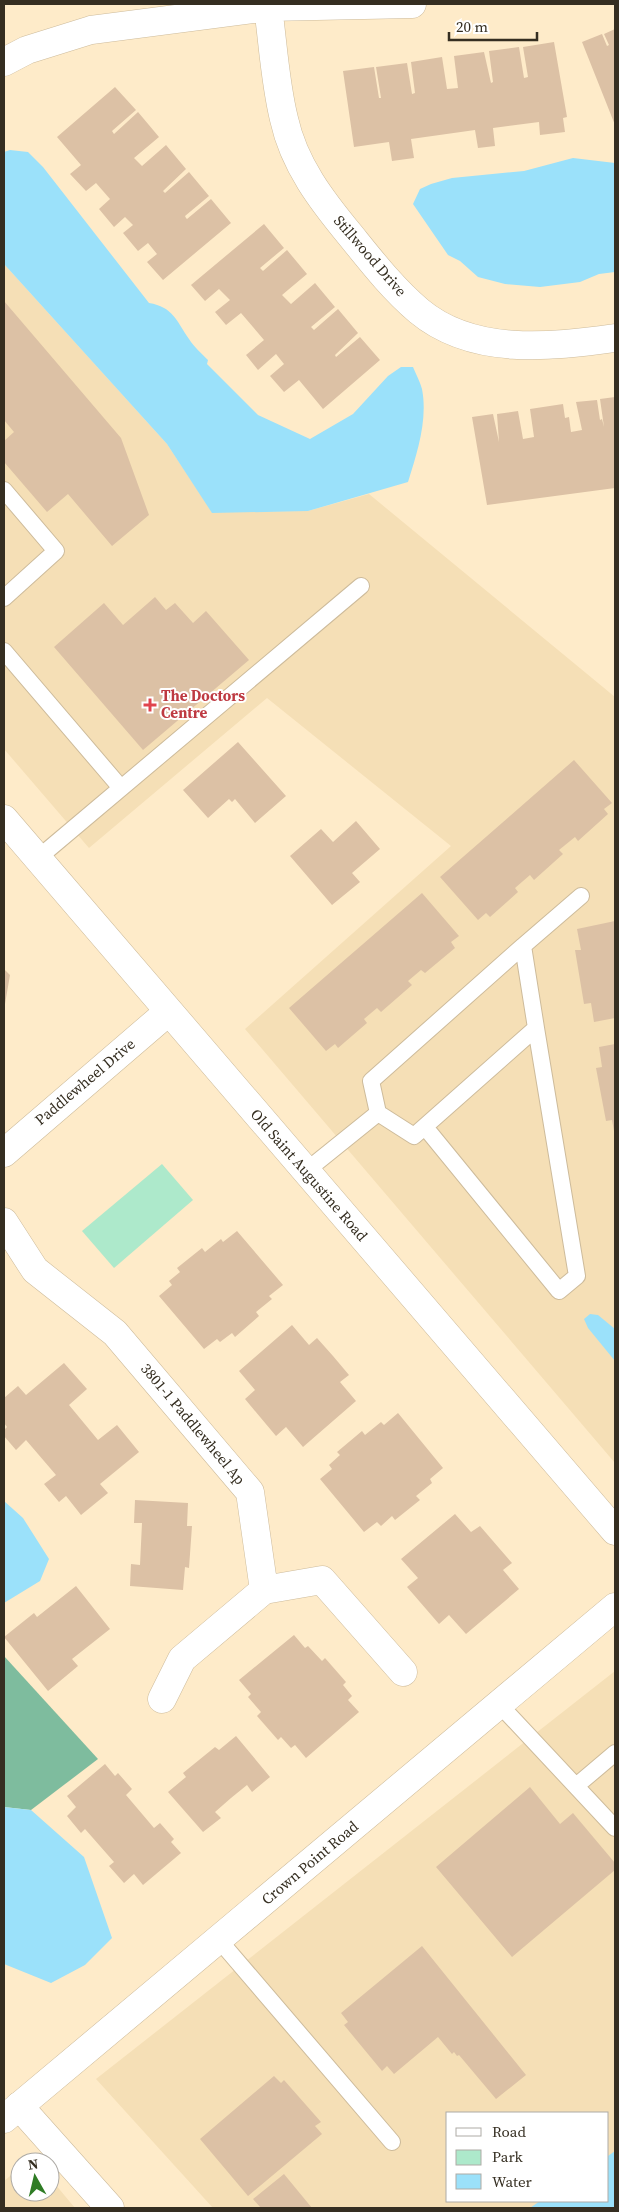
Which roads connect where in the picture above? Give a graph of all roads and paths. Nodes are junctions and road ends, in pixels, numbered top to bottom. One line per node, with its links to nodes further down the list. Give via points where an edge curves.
1 (412, 4): 2 (street)
2 (268, 7): 3 (street, via 91,30 27,50); 4 (street, Stillwood Drive, via 284,120 297,157 317,195 393,286 421,312 457,333 513,346 560,345)
3 (4, 62)
4 (615, 338)
5 (4, 490): 7 (lane, via 56,551)
6 (361, 586): 9 (lane)
7 (4, 598)
8 (4, 651): 9 (lane)
9 (121, 788): 11 (lane)
10 (4, 819): 11 (street, Old Saint Augustine Road)
11 (37, 859): 14 (street, Old Saint Augustine Road)
12 (581, 896): 13 (lane)
13 (523, 946): 15 (lane); 16 (lane, via 371,1081)
14 (168, 1012): 18 (street, Paddlewheel Drive); 19 (street, Old Saint Augustine Road)
15 (536, 1028): 17 (lane); 17 (lane, via 577,1276 560,1291)
16 (378, 1113): 17 (lane, via 414,1136); 19 (lane)
17 (425, 1127)
18 (4, 1153)
19 (306, 1171): 21 (street, Old Saint Augustine Road)
20 (4, 1222): 22 (street, 3801-1 Paddlewheel Ap, via 35,1270 115,1333 250,1492)
21 (615, 1530)
22 (264, 1590): 24 (street, via 322,1580); 25 (street, via 182,1659)
23 (615, 1607): 26 (street, Crown Point Road)
24 (403, 1672)
25 (162, 1699)
26 (499, 1704): 28 (lane); 30 (street, Crown Point Road)
27 (615, 1752): 28 (lane)
28 (576, 1786): 29 (lane)
29 (615, 1828)
30 (219, 1940): 31 (street, Crown Point Road); 32 (lane)
31 (11, 2112): 33 (street)
32 (392, 2142)
33 (110, 2208)

